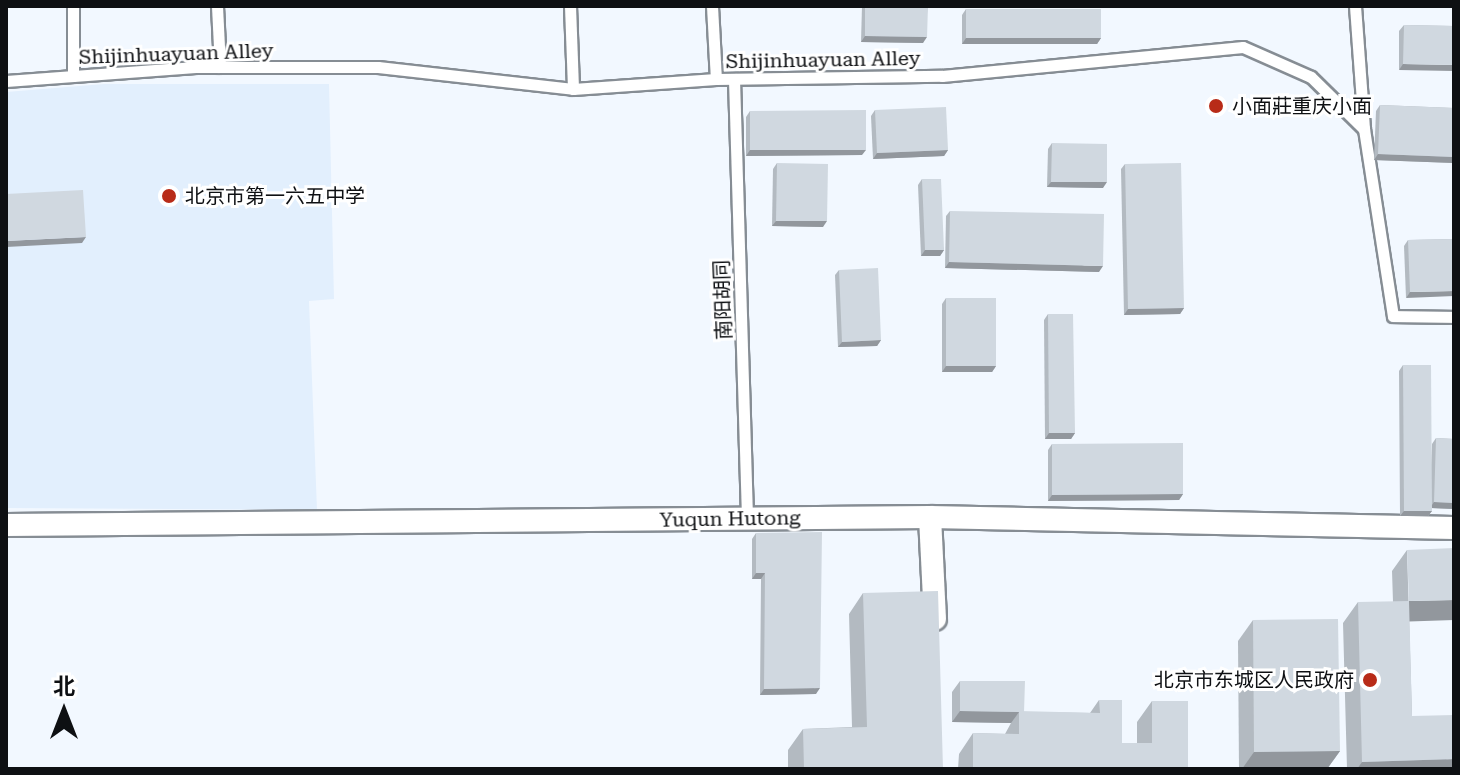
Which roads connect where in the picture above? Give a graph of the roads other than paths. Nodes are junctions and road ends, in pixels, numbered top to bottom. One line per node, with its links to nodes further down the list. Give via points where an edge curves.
1 (73, 6): 7 (lane)
2 (217, 6): 6 (lane)
3 (570, 6): 11 (lane)
4 (712, 6): 8 (lane)
5 (1355, 6): 12 (lane)
6 (220, 67): 7 (lane, Shijinhuayuan Alley); 11 (lane, Shijinhuayuan Alley, via 378,67)
7 (73, 76): 10 (lane, Shijinhuayuan Alley)
8 (716, 79): 9 (lane, Shijinhuayuan Alley); 11 (lane, Shijinhuayuan Alley)
9 (734, 79): 12 (lane, Shijinhuayuan Alley, via 942,76 1243,47 1311,77); 15 (lane, 南阳胡同)
10 (6, 81)
11 (573, 89)
12 (1364, 129): 13 (lane, via 1393,316)
13 (1454, 317)
14 (930, 517): 15 (street, Yuqun Hutong); 17 (street, Yuqun Hutong); 18 (street)
15 (747, 519): 16 (street, Yuqun Hutong)
16 (6, 525)
17 (1454, 528)
18 (936, 643)

